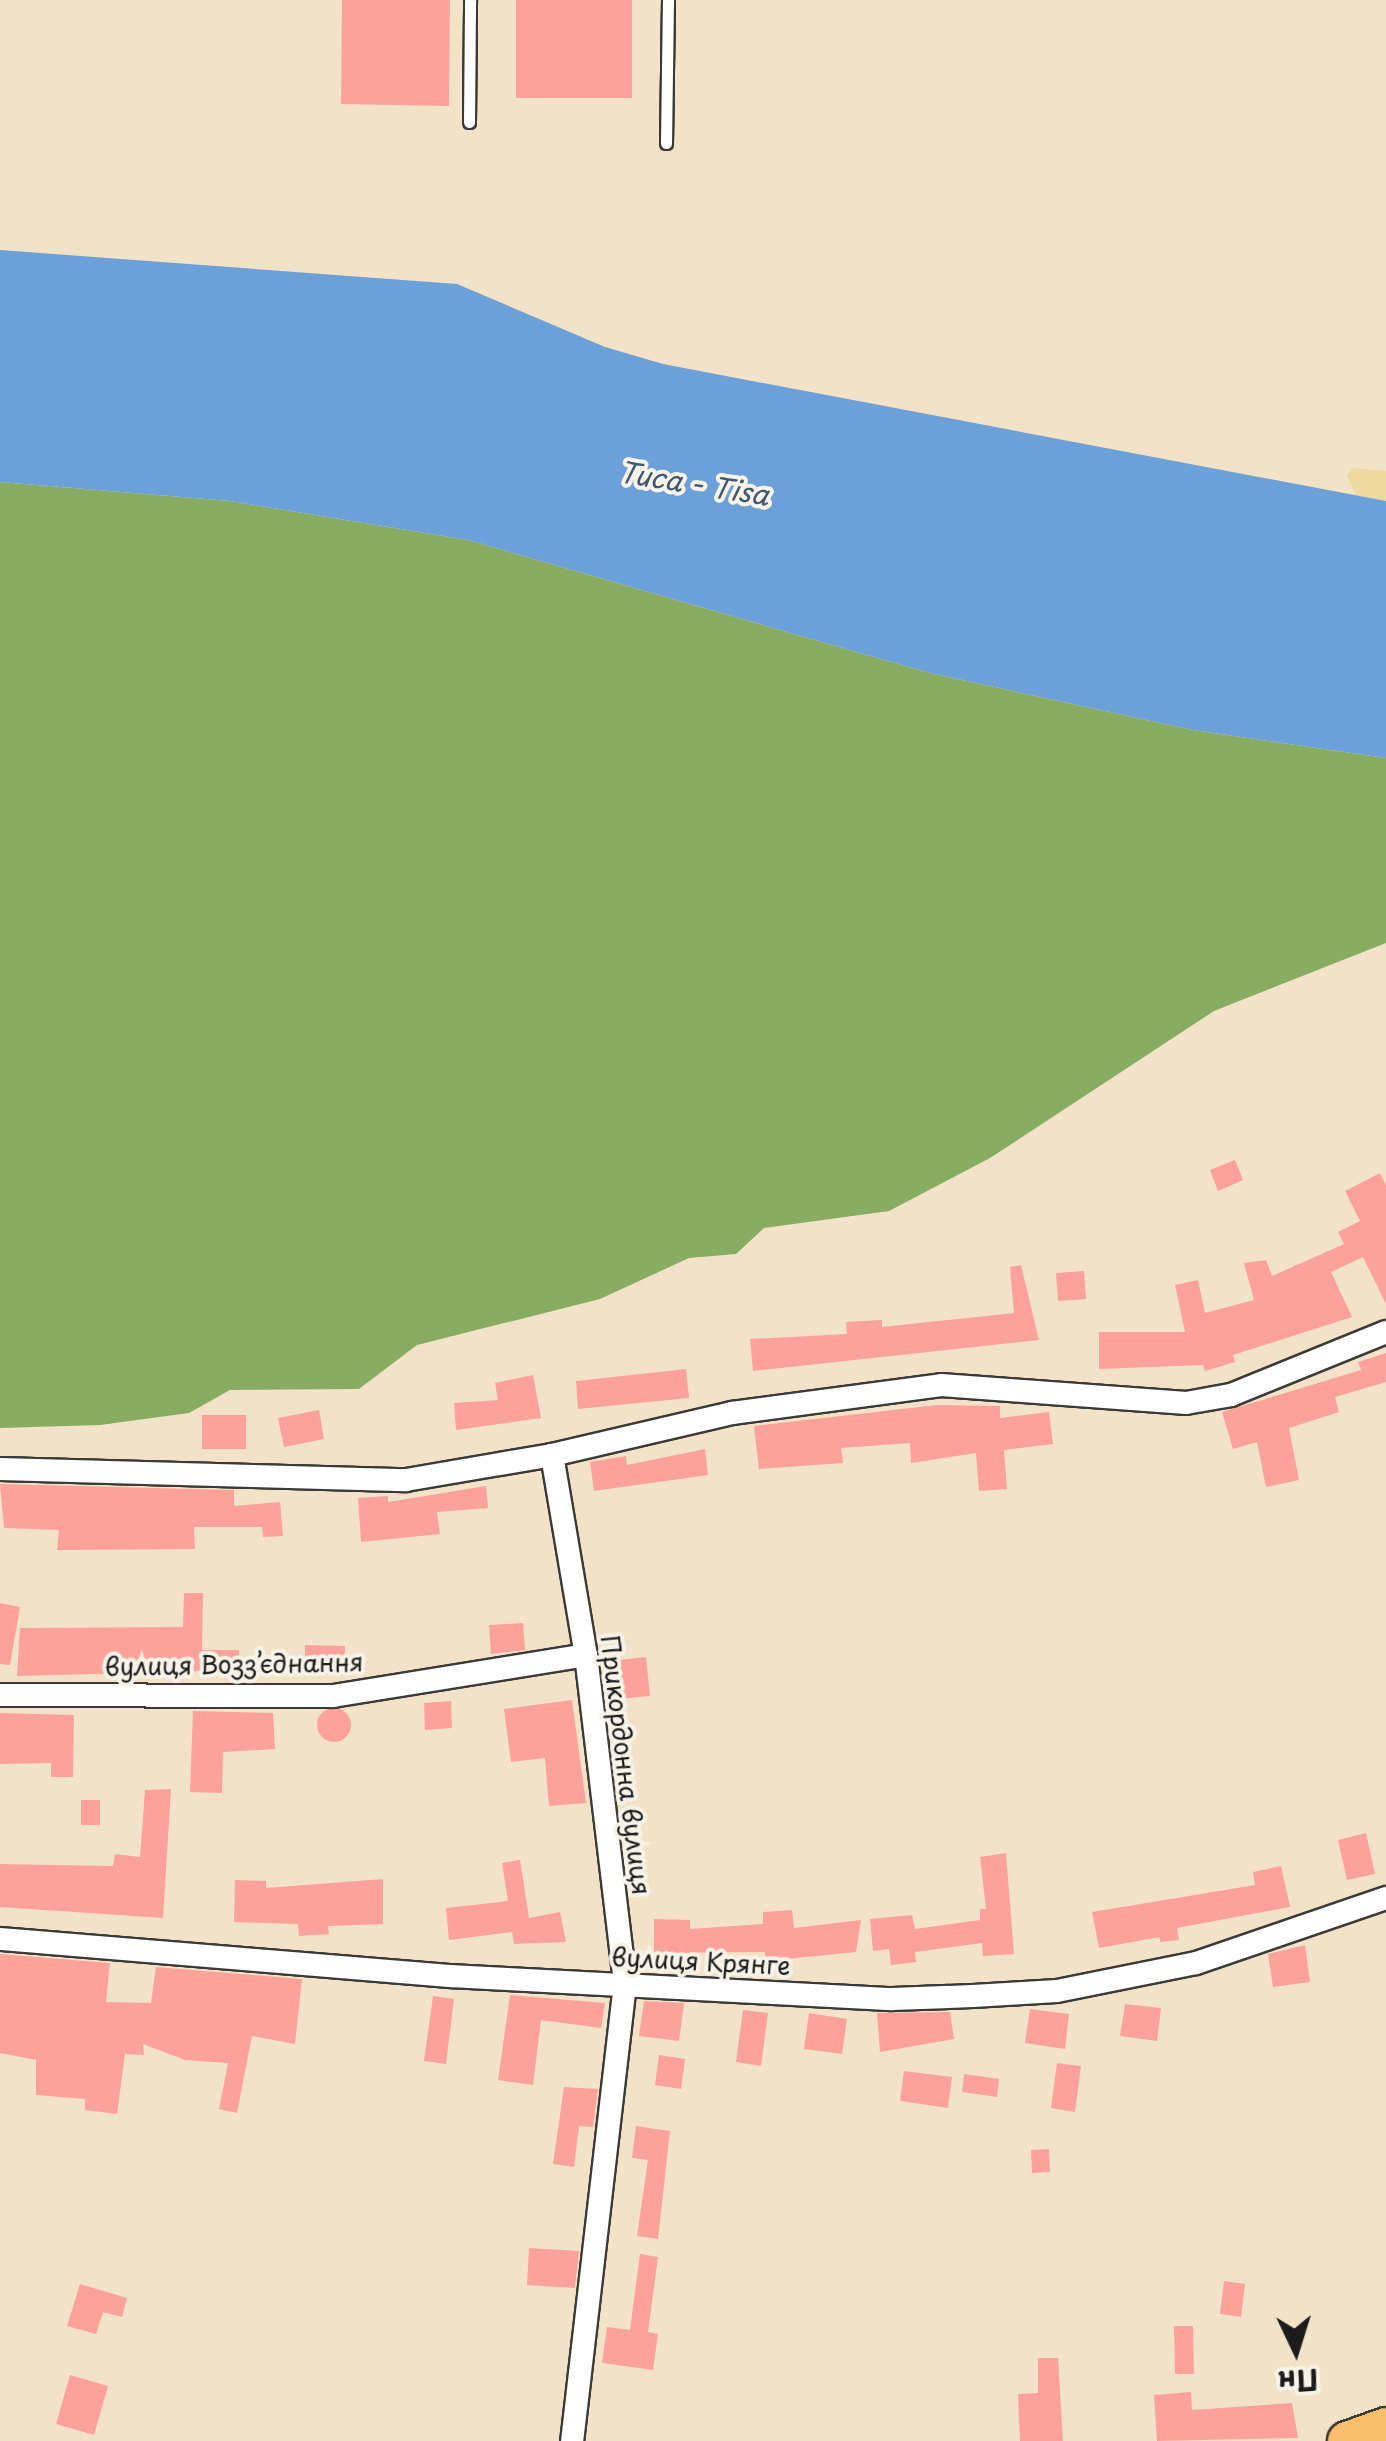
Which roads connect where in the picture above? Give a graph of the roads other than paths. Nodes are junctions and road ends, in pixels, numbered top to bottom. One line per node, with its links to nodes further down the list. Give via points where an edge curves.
1 (470, 0): 3 (lane)
2 (668, 0): 4 (lane)
3 (469, 122)
4 (666, 143)
5 (1386, 1332): 6 (street, via 1232,1396 1186,1402 941,1385 732,1412)
6 (552, 1455): 7 (street, via 406,1480); 8 (street, Прикордонна вулиця)
7 (0, 1469)
8 (586, 1655): 9 (street, вулиця Воззʼєднання, via 334,1696); 12 (street, Прикордонна вулиця)
9 (0, 1695)
10 (1386, 1898): 12 (street, вулиця Крянге, via 1196,1962 1057,1990 892,1998)
11 (0, 1938): 12 (street, вулиця Крянге)
12 (625, 1984): 14 (street, Прикордонна вулиця)
13 (1386, 2427): 15 (main road)
14 (572, 2441)
15 (1347, 2441)

